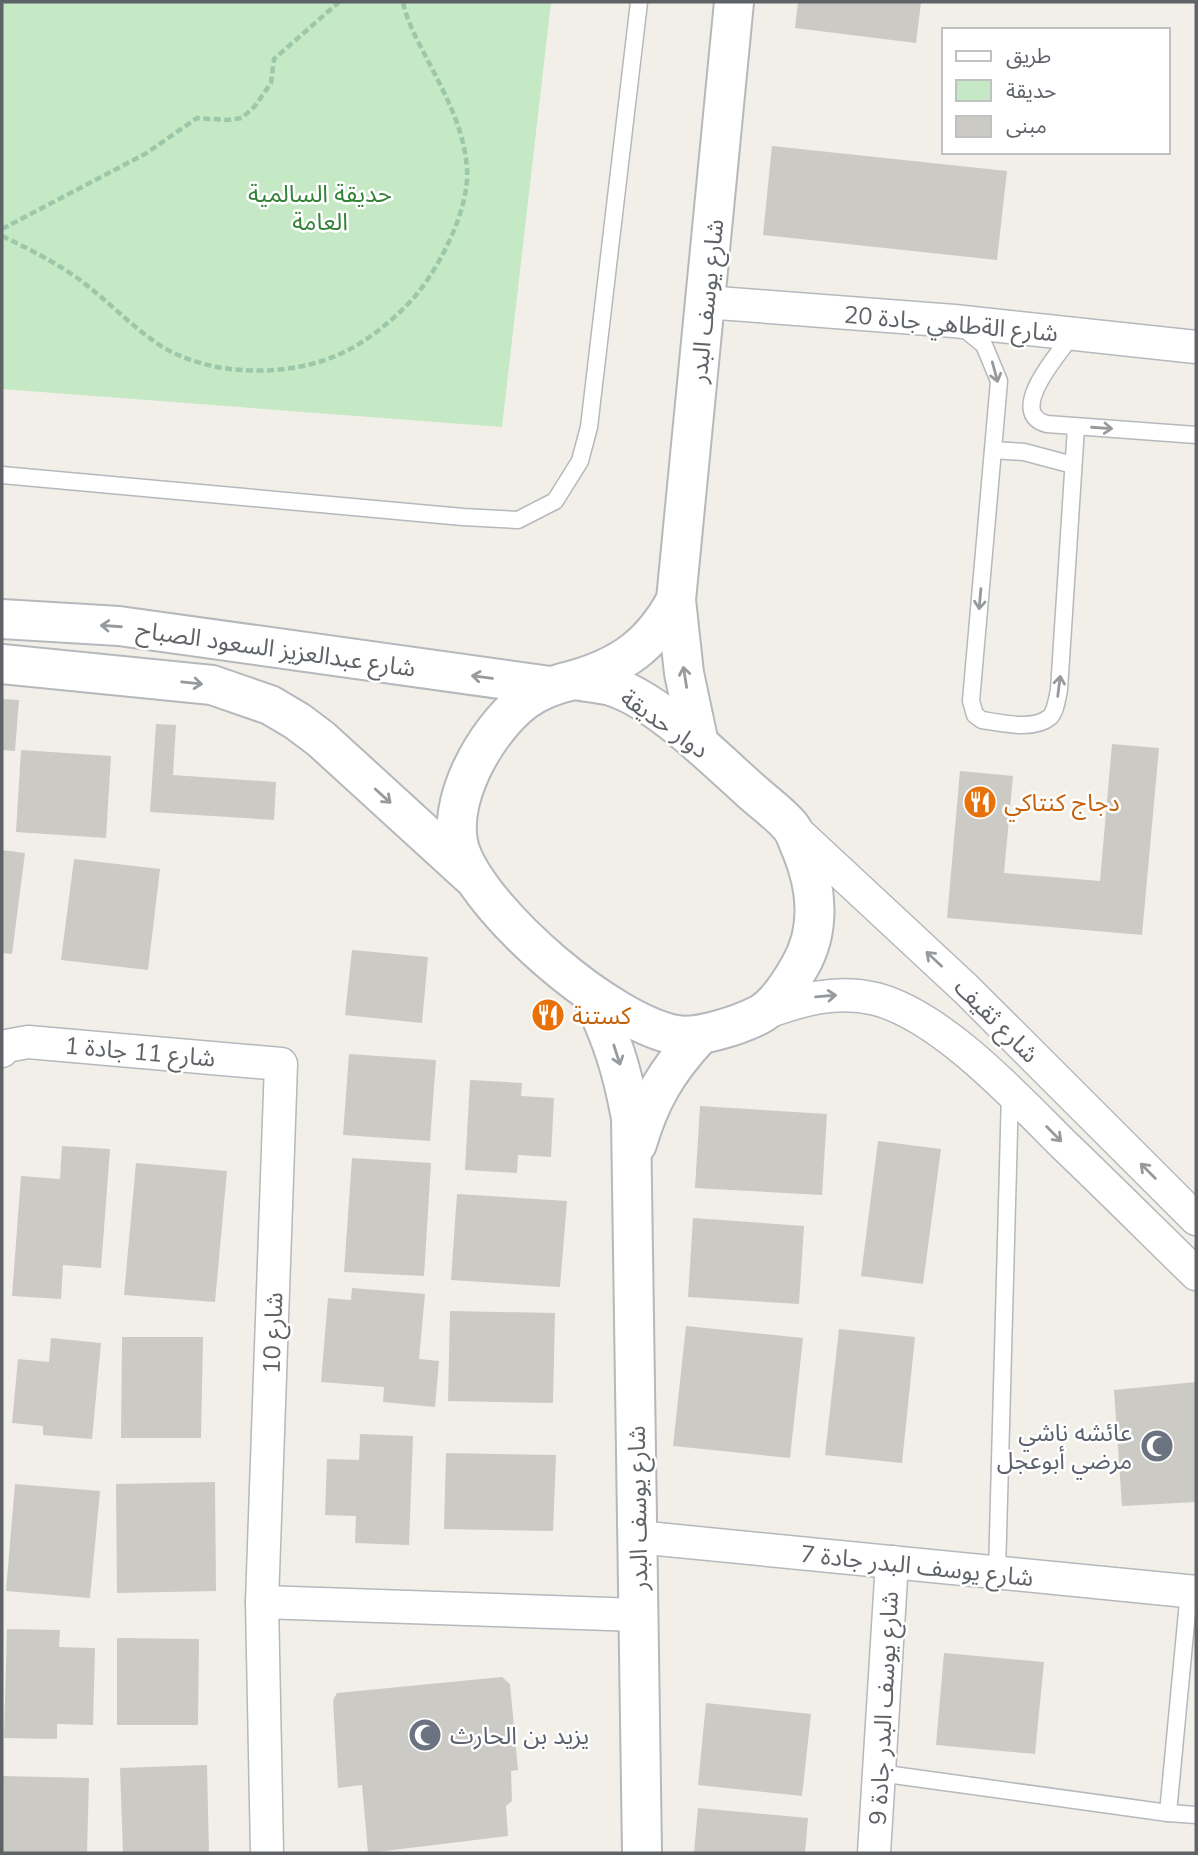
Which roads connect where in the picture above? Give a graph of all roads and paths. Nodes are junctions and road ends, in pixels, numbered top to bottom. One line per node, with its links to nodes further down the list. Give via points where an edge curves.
1 (339, 2): 5 (path, via 274,59 271,83 242,118 197,118 145,154)
2 (403, 2): 6 (path, via 464,138 468,172 464,199 438,265 397,315 355,346 323,361 289,369 248,371 205,365 160,346 76,278)
3 (639, 2): 15 (lane, via 589,427 580,461 555,501 518,520)
4 (734, 2): 7 (street, شارع يوسف البدر)
5 (2, 229)
6 (2, 236)
7 (705, 302): 8 (street, شارع الةطاهي جادة 20); 16 (street, شارع يوسف البدر)
8 (954, 321): 9 (street, شارع الةطاهي جادة 20); 13 (lane, one-way to 13, via 984,345 999,381)
9 (1073, 334): 10 (street, شارع الةطاهي جادة 20); 11 (lane, via 1040,380 1032,402 1033,416 1040,422)
10 (1196, 347)
11 (1076, 427): 12 (lane, one-way to 12); 14 (lane)
12 (1196, 435)
13 (993, 450): 14 (lane); 14 (lane, one-way to 14, via 971,701 975,715 982,720 1035,724 1050,717 1055,708)
14 (1073, 464)
15 (2, 475)
16 (676, 600): 19 (street, شارع يوسف البدر, via 666,620 635,652 616,664); 20 (street, شارع يوسف البدر, one-way to 16, via 684,673)
17 (2, 619): 19 (street, شارع عبدالعزيز السعود الصباح, one-way to 17, via 120,626)
18 (2, 664): 22 (street, شارع عبدالعزيز السعود الصباح, one-way to 22, via 212,685 270,705 321,739)
19 (562, 683): 20 (street, دوار حديقة, via 612,687 657,712); 22 (street, دوار حديقة, via 526,699 505,718 471,768 458,828 460,851)
20 (699, 744): 21 (street, دوار حديقة)
21 (792, 828): 24 (street, دوار حديقة, via 810,871 815,913 812,937 795,975); 30 (street, شارع ثقيف, one-way to 21, via 967,990)
22 (475, 880): 23 (street, دوار حديقة, via 512,924)
23 (590, 993): 25 (street, دوار حديقة, via 660,1031); 29 (street, شارع يوسف البدر, one-way to 29, via 610,1032 623,1074 631,1118)
24 (761, 1014): 25 (street, دوار حديقة); 28 (street, شارع ثقيف, one-way to 28, via 828,995 874,999 914,1013)
25 (698, 1037): 29 (street, شارع يوسف البدر, via 654,1094)
26 (2, 1051): 27 (street, شارع 11 جادة 1, via 29,1042)
27 (281, 1064): 36 (street, شارع 10)
28 (1010, 1091): 31 (street, شارع ثقيف, one-way to 31); 34 (lane)
29 (632, 1163): 32 (street, شارع يوسف البدر)
30 (1196, 1219)
31 (1196, 1274)
32 (637, 1537): 33 (street, شارع يوسف البدر جادة 7); 37 (street, شارع يوسف البدر)
33 (892, 1562): 34 (street, شارع يوسف البدر جادة 7); 38 (street, شارع يوسف البدر جادة 9)
34 (997, 1573): 35 (street, شارع يوسف البدر جادة 7)
35 (1192, 1592): 39 (lane)
36 (262, 1602): 37 (street); 41 (street, شارع 10)
37 (638, 1615): 42 (street, شارع يوسف البدر)
38 (879, 1773): 39 (lane); 43 (street, شارع يوسف البدر جادة 9)
39 (1168, 1813): 40 (lane)
40 (1196, 1815)
41 (267, 1853)
42 (642, 1853)
43 (874, 1853)

